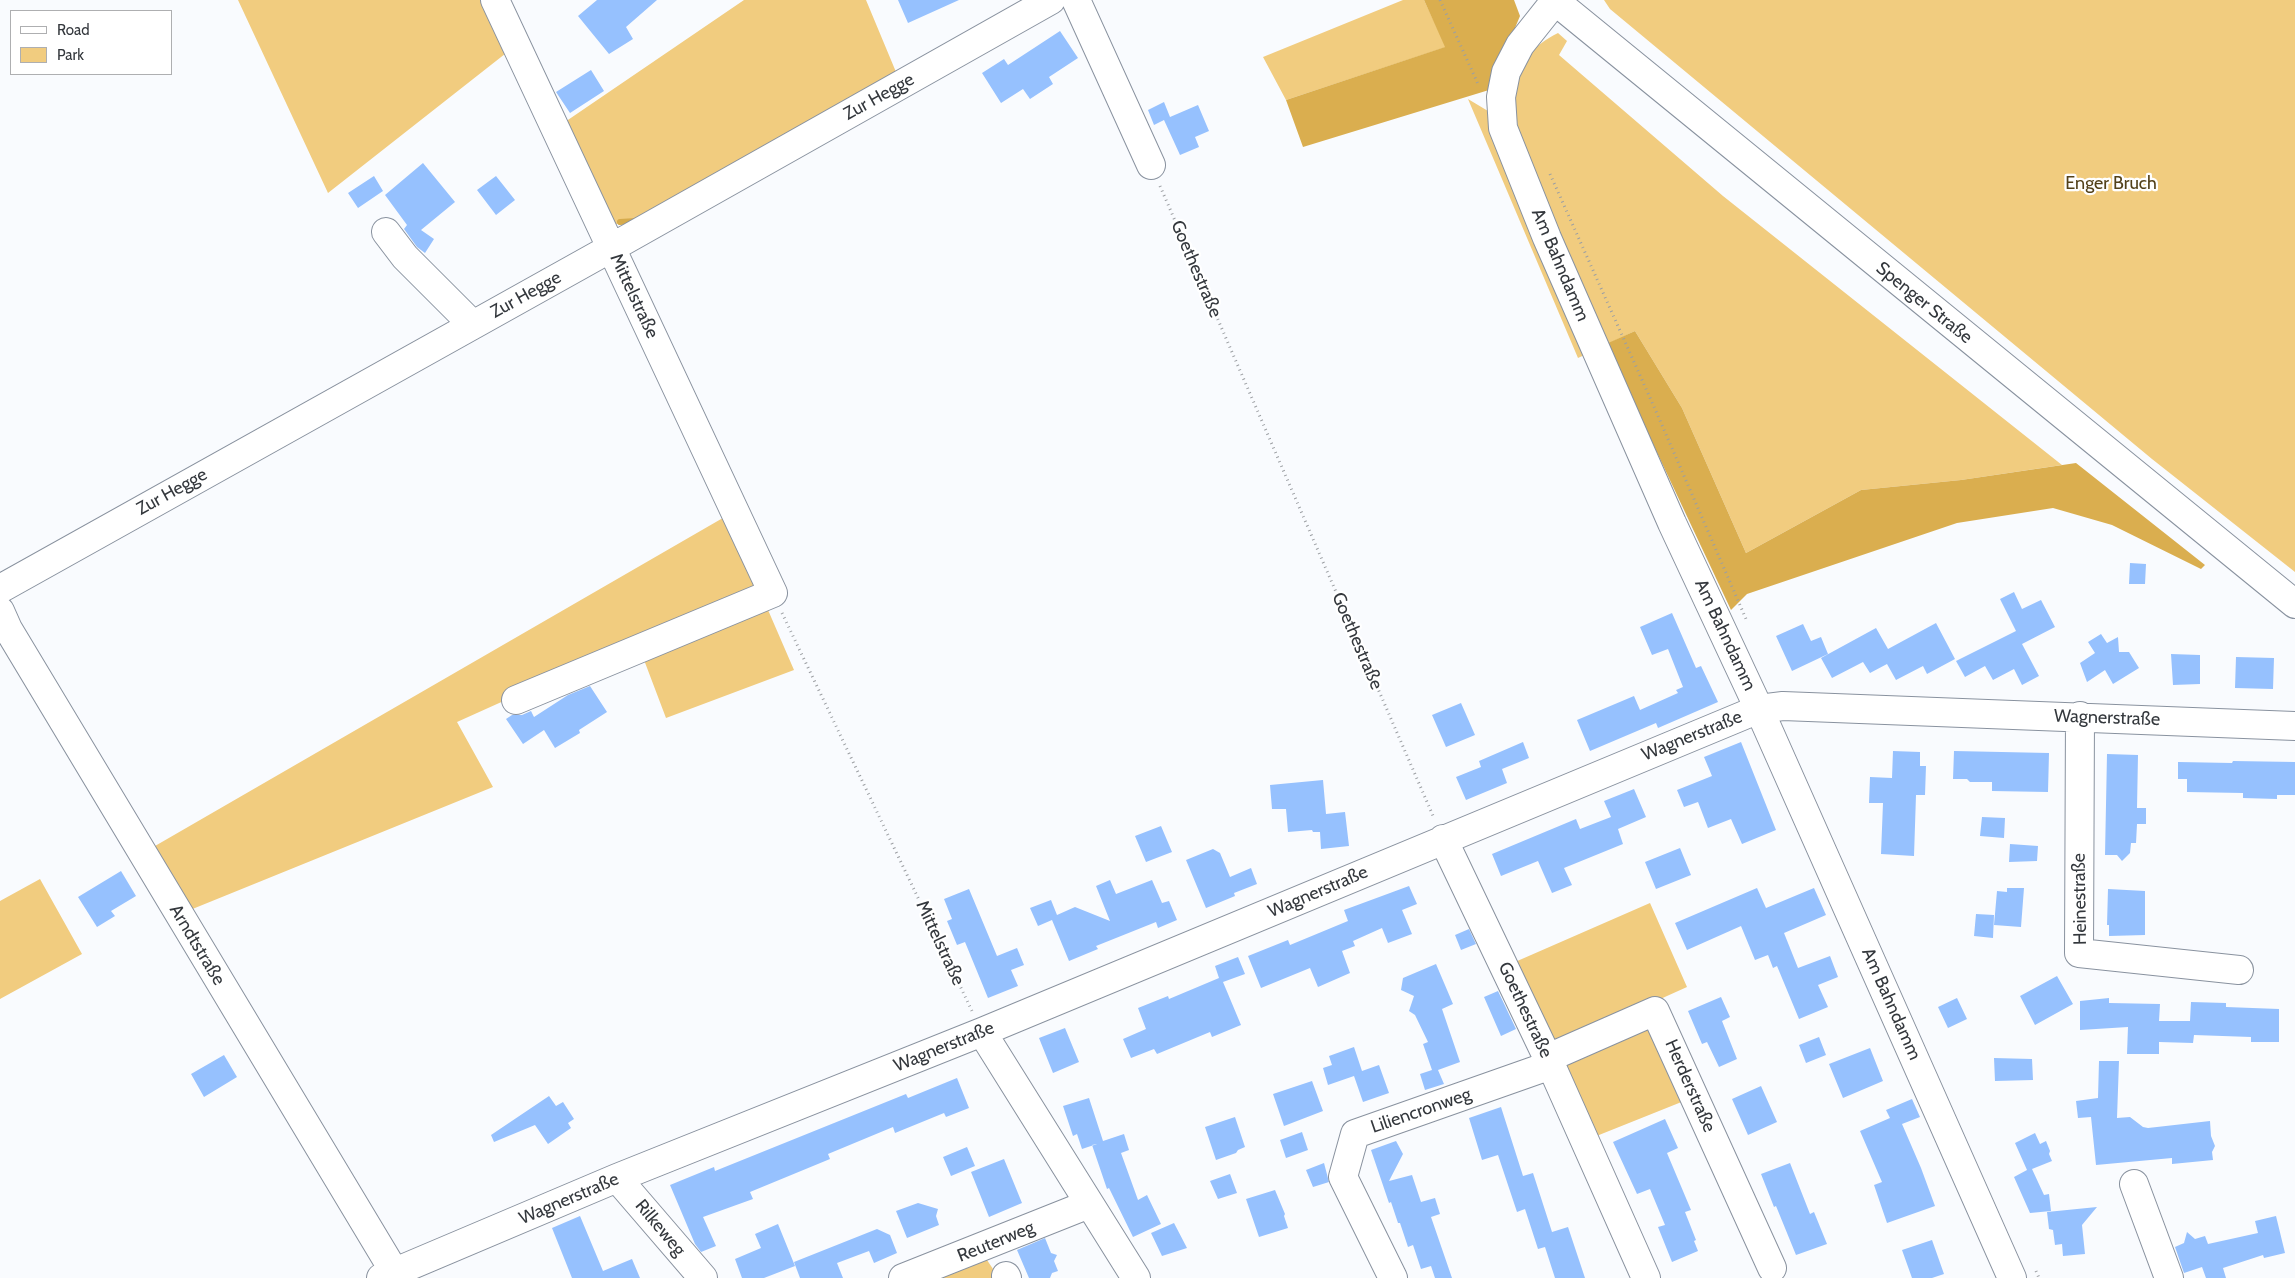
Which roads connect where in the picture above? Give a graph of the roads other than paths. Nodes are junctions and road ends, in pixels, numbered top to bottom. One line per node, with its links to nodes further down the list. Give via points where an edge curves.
1 (495, 0): 7 (street, Mittelstraße)
2 (1051, 0): 7 (street, Zur Hegge)
3 (1076, 0): 5 (street)
4 (1554, 1): 10 (street, Spenger Straße); 13 (street, Am Bahndamm, via 1520,45 1506,72 1501,97 1503,128 1547,238 1672,523)
5 (1151, 165)
6 (386, 232): 8 (street, via 405,257)
7 (611, 248): 8 (street, Zur Hegge); 12 (street, Mittelstraße, via 773,593)
8 (473, 325): 9 (street, Zur Hegge)
9 (0, 588)
10 (2295, 604)
11 (0, 611): 24 (street, Arndtstraße)
12 (516, 700)
13 (1759, 709): 14 (street, Wagnerstraße, via 1783,706); 16 (street, Wagnerstraße); 30 (street, Am Bahndamm)
14 (2080, 716): 15 (street, Wagnerstraße); 17 (street, Heinestraße, via 2078,953)
15 (2295, 726)
16 (1444, 839): 18 (street, Wagnerstraße); 19 (street, Goethestraße)
17 (2240, 970)
18 (982, 1032): 20 (street, Wagnerstraße); 22 (street)
19 (1549, 1062): 23 (street, Herderstraße, via 1656,1010); 28 (street, Liliencronweg, via 1355,1134 1343,1177); 29 (street, Goethestraße)
20 (617, 1178): 24 (street, Wagnerstraße); 25 (street, Rilkeweg)
21 (2134, 1184): 31 (street)
22 (1089, 1204): 26 (street, Reuterweg); 27 (street)
23 (1772, 1268)
24 (391, 1276)
25 (703, 1278)
26 (903, 1278)
27 (1136, 1278)
28 (1393, 1278)
29 (1646, 1278)
30 (2012, 1278)
31 (2169, 1278)

